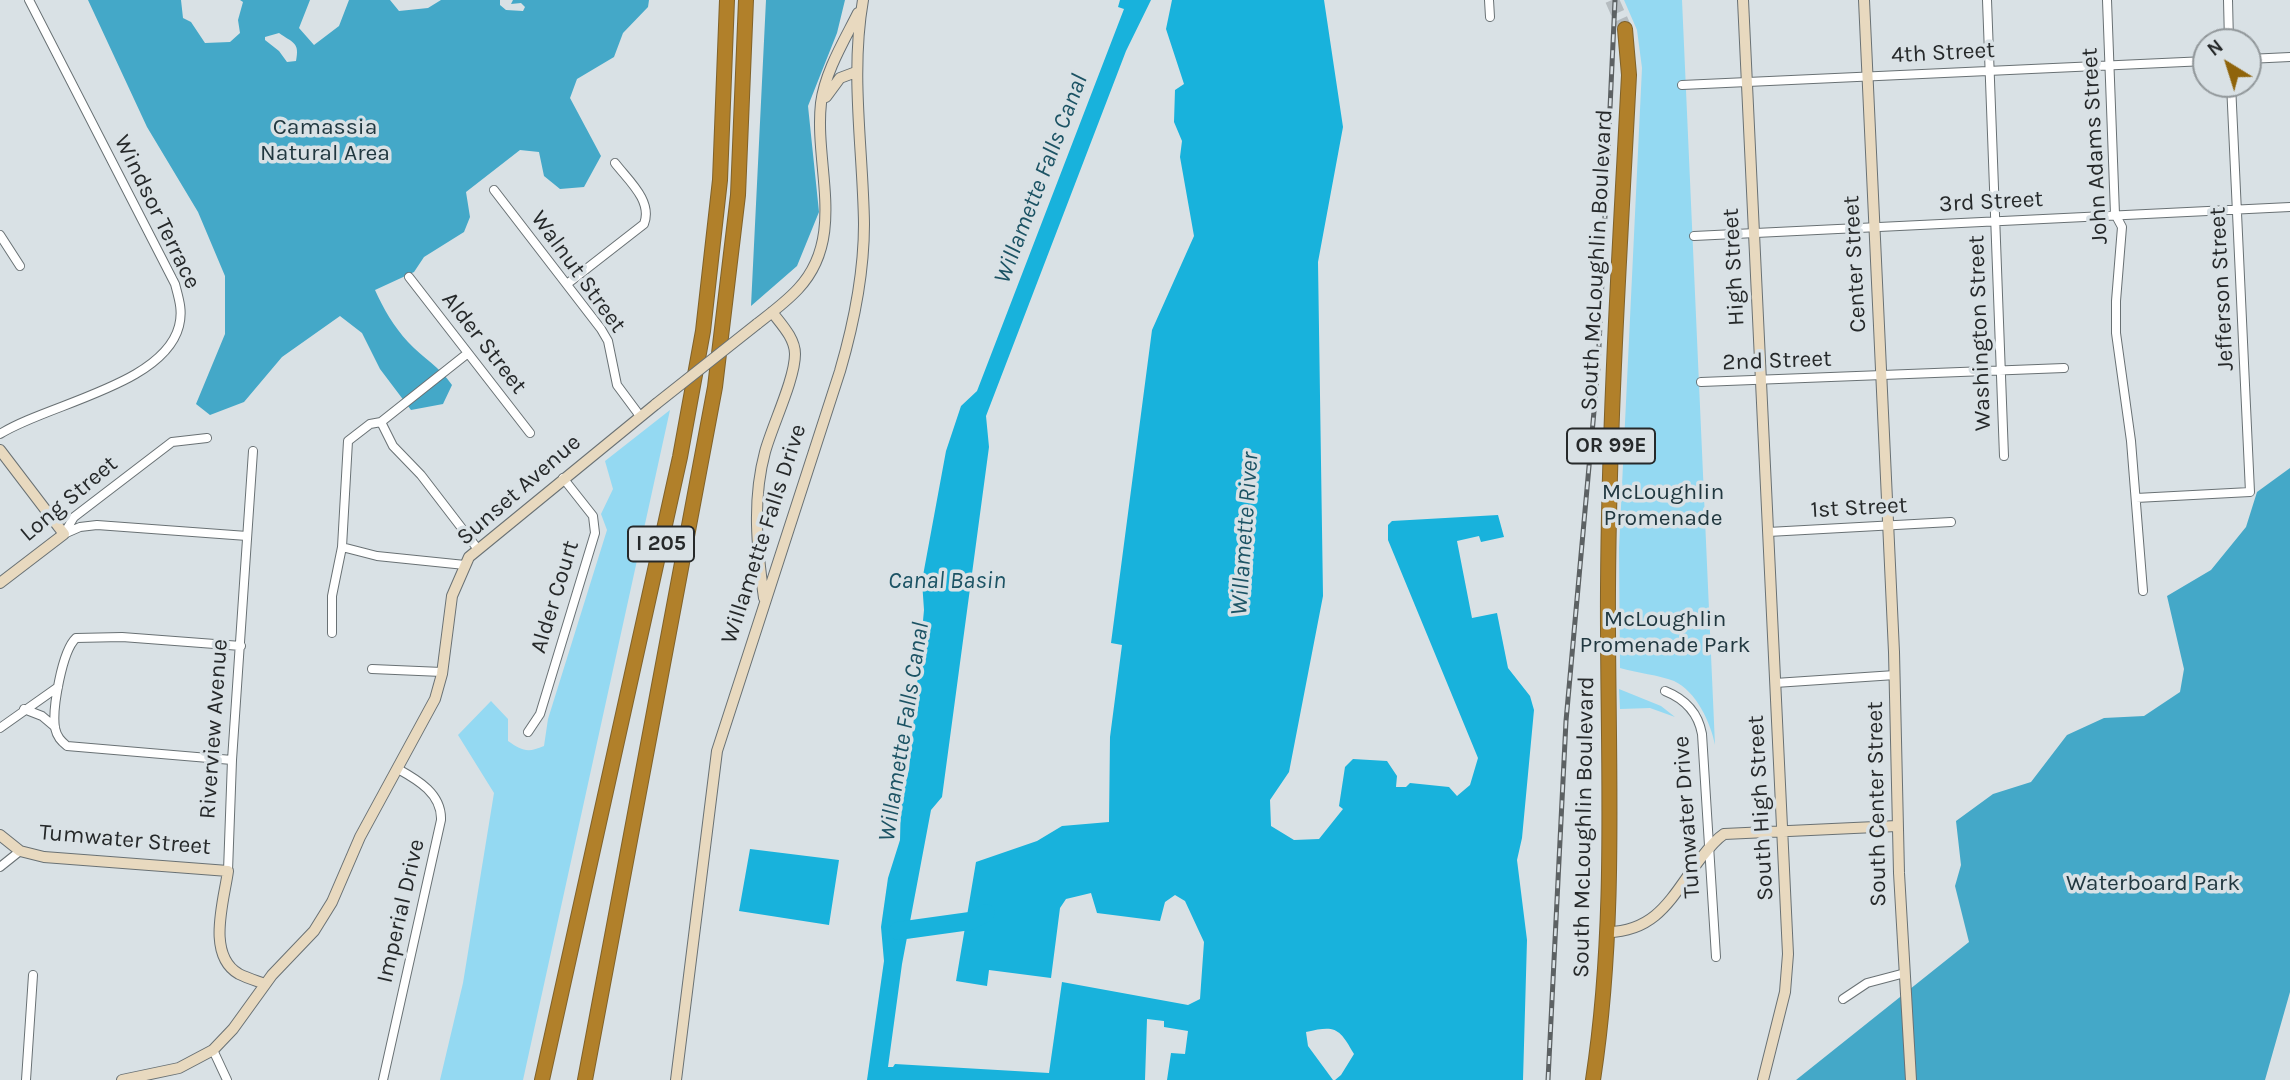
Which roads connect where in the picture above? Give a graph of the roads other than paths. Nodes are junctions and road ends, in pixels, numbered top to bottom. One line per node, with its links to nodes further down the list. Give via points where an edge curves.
1 (29, 0): 48 (street, Windsor Terrace, via 176,284 181,308 170,345 149,365)
2 (727, 0): 98 (highway, I 205, via 720,180 703,331 680,457)
3 (746, 0): 99 (highway, I 205, via 738,195 715,387)
4 (1489, 0): 11 (street)
5 (1743, 0): 21 (street, High Street)
6 (1864, 0): 20 (street, Center Street)
7 (1986, 0): 18 (street, Washington Street)
8 (2107, 0): 17 (street, John Adams Street)
9 (2228, 0): 12 (street)
10 (862, 2): 19 (street, Willamette Falls Drive); 24 (street, Sunset Avenue)
11 (1490, 17)
12 (2229, 28)
13 (1625, 29): 87 (highway, South McLoughlin Boulevard / OR 99E, via 1629,75 1609,516)
14 (2290, 57): 15 (street)
15 (2262, 58)
16 (2192, 62): 17 (street, 4th Street)
17 (2109, 65): 18 (street, 4th Street); 29 (street, John Adams Street)
18 (1989, 70): 20 (street, 4th Street); 30 (street, Washington Street)
19 (856, 72): 24 (street, via 839,78); 65 (street, Willamette Falls Drive, via 864,225 854,318)
20 (1868, 76): 21 (street, 4th Street); 31 (street, Center Street)
21 (1746, 82): 22 (street, 4th Street); 32 (street, High Street)
22 (1682, 85)
23 (2232, 98): 28 (street, Jefferson Street)
24 (821, 105): 38 (street, Sunset Avenue, via 824,240 811,273)
25 (615, 163): 37 (street, via 646,203 644,224)
26 (494, 190): 37 (street, Walnut Street)
27 (2290, 207): 28 (street, 3rd Street)
28 (2237, 209): 29 (street, 3rd Street); 54 (street, Jefferson Street, via 2250,492)
29 (2115, 215): 30 (street, 3rd Street); 54 (street, John Adams Street, via 2122,227 2116,333)
30 (1995, 221): 31 (street, 3rd Street); 41 (street, Washington Street)
31 (1875, 227): 32 (street, 3rd Street); 42 (street, Center Street)
32 (1753, 233): 34 (street, 3rd Street); 43 (street, High Street)
33 (0, 235): 35 (street)
34 (1694, 236)
35 (20, 266)
36 (409, 277): 39 (street, Alder Street)
37 (567, 284): 45 (street, Walnut Street, via 608,341 617,384)
38 (772, 312): 45 (street, Sunset Avenue, bridge); 65 (street, via 795,353 757,491)
39 (467, 353): 46 (street); 47 (street, Alder Street)
40 (2064, 368): 41 (street, 2nd Street)
41 (2001, 372): 42 (street, 2nd Street); 52 (street, Washington Street)
42 (1881, 377): 43 (street, 2nd Street); 56 (street, Center Street)
43 (1761, 380): 44 (street, 2nd Street); 57 (street, High Street)
44 (1701, 382)
45 (640, 416): 53 (street, Sunset Avenue)
46 (381, 422): 60 (street, via 370,424 348,441); 61 (street, via 393,446)
47 (530, 433)
48 (0, 434)
49 (206, 438): 58 (street, Long Street, via 172,442 74,517)
50 (0, 450): 58 (street)
51 (253, 451): 59 (street, Riverview Avenue)
52 (2004, 456)
53 (563, 478): 61 (street, Sunset Avenue); 77 (street, Alder Court, via 595,520 595,533 540,714)
54 (2136, 498): 64 (street, John Adams Street)
55 (1951, 522): 56 (street, 1st Street)
56 (1888, 526): 57 (street, 1st Street); 70 (street, South Center Street)
57 (1768, 532): 71 (street, South High Street)
58 (64, 534): 59 (street, via 97,526); 63 (street, Long Street)
59 (247, 536): 67 (street, Riverview Avenue)
60 (342, 547): 62 (street, via 377,556); 66 (street, via 332,596)
61 (477, 548): 62 (street, Sunset Avenue)
62 (465, 565): 69 (street, Sunset Avenue, via 449,609)
63 (0, 583)
64 (2143, 590)
65 (764, 600): 100 (street, Willamette Falls Drive, via 713,772)
66 (332, 633)
67 (241, 646): 72 (street, via 79,636 72,640); 78 (street, Riverview Avenue)
68 (372, 669): 69 (street)
69 (442, 672): 79 (street, Sunset Avenue, via 435,699)
70 (1895, 675): 71 (street); 80 (street, South Center Street)
71 (1775, 683): 81 (street, South High Street)
72 (58, 687): 74 (street); 75 (street)
73 (1665, 691): 83 (street, Tumwater Drive, via 1682,700 1700,725)
74 (24, 709): 75 (street); 76 (street)
75 (55, 727): 78 (street, via 67,747)
76 (0, 728)
77 (528, 732)
78 (232, 760): 86 (street, Riverview Avenue)
79 (398, 769): 91 (street, Sunset Avenue, via 321,921); 97 (street, Imperial Drive, via 432,794 441,820)
80 (1897, 826): 81 (street); 89 (street, South Center Street)
81 (1783, 831): 83 (street, via 1727,834); 102 (street, South High Street, via 1788,969)
82 (0, 835): 84 (street)
83 (1711, 845): 87 (street, via 1650,921 1628,931); 88 (street, Tumwater Drive)
84 (20, 851): 85 (street); 86 (street, Tumwater Street, via 44,857)
85 (0, 867)
86 (228, 871): 91 (street, Riverview Avenue, via 219,948 238,973)
87 (1608, 932): 101 (highway, South McLoughlin Boulevard / OR 99E)
88 (1716, 957)
89 (1905, 973): 92 (street, via 1860,986); 103 (street, South Center Street)
90 (33, 975): 94 (street)
91 (265, 984): 93 (street, Sunset Avenue)
92 (1843, 999)
93 (213, 1050): 95 (street, Sunset Avenue, via 179,1068); 96 (street)
94 (26, 1080)
95 (122, 1080)
96 (227, 1080)
97 (383, 1080)
98 (542, 1080)
99 (584, 1080)
100 (676, 1080)
101 (1593, 1080)
102 (1763, 1080)
103 (1911, 1080)

